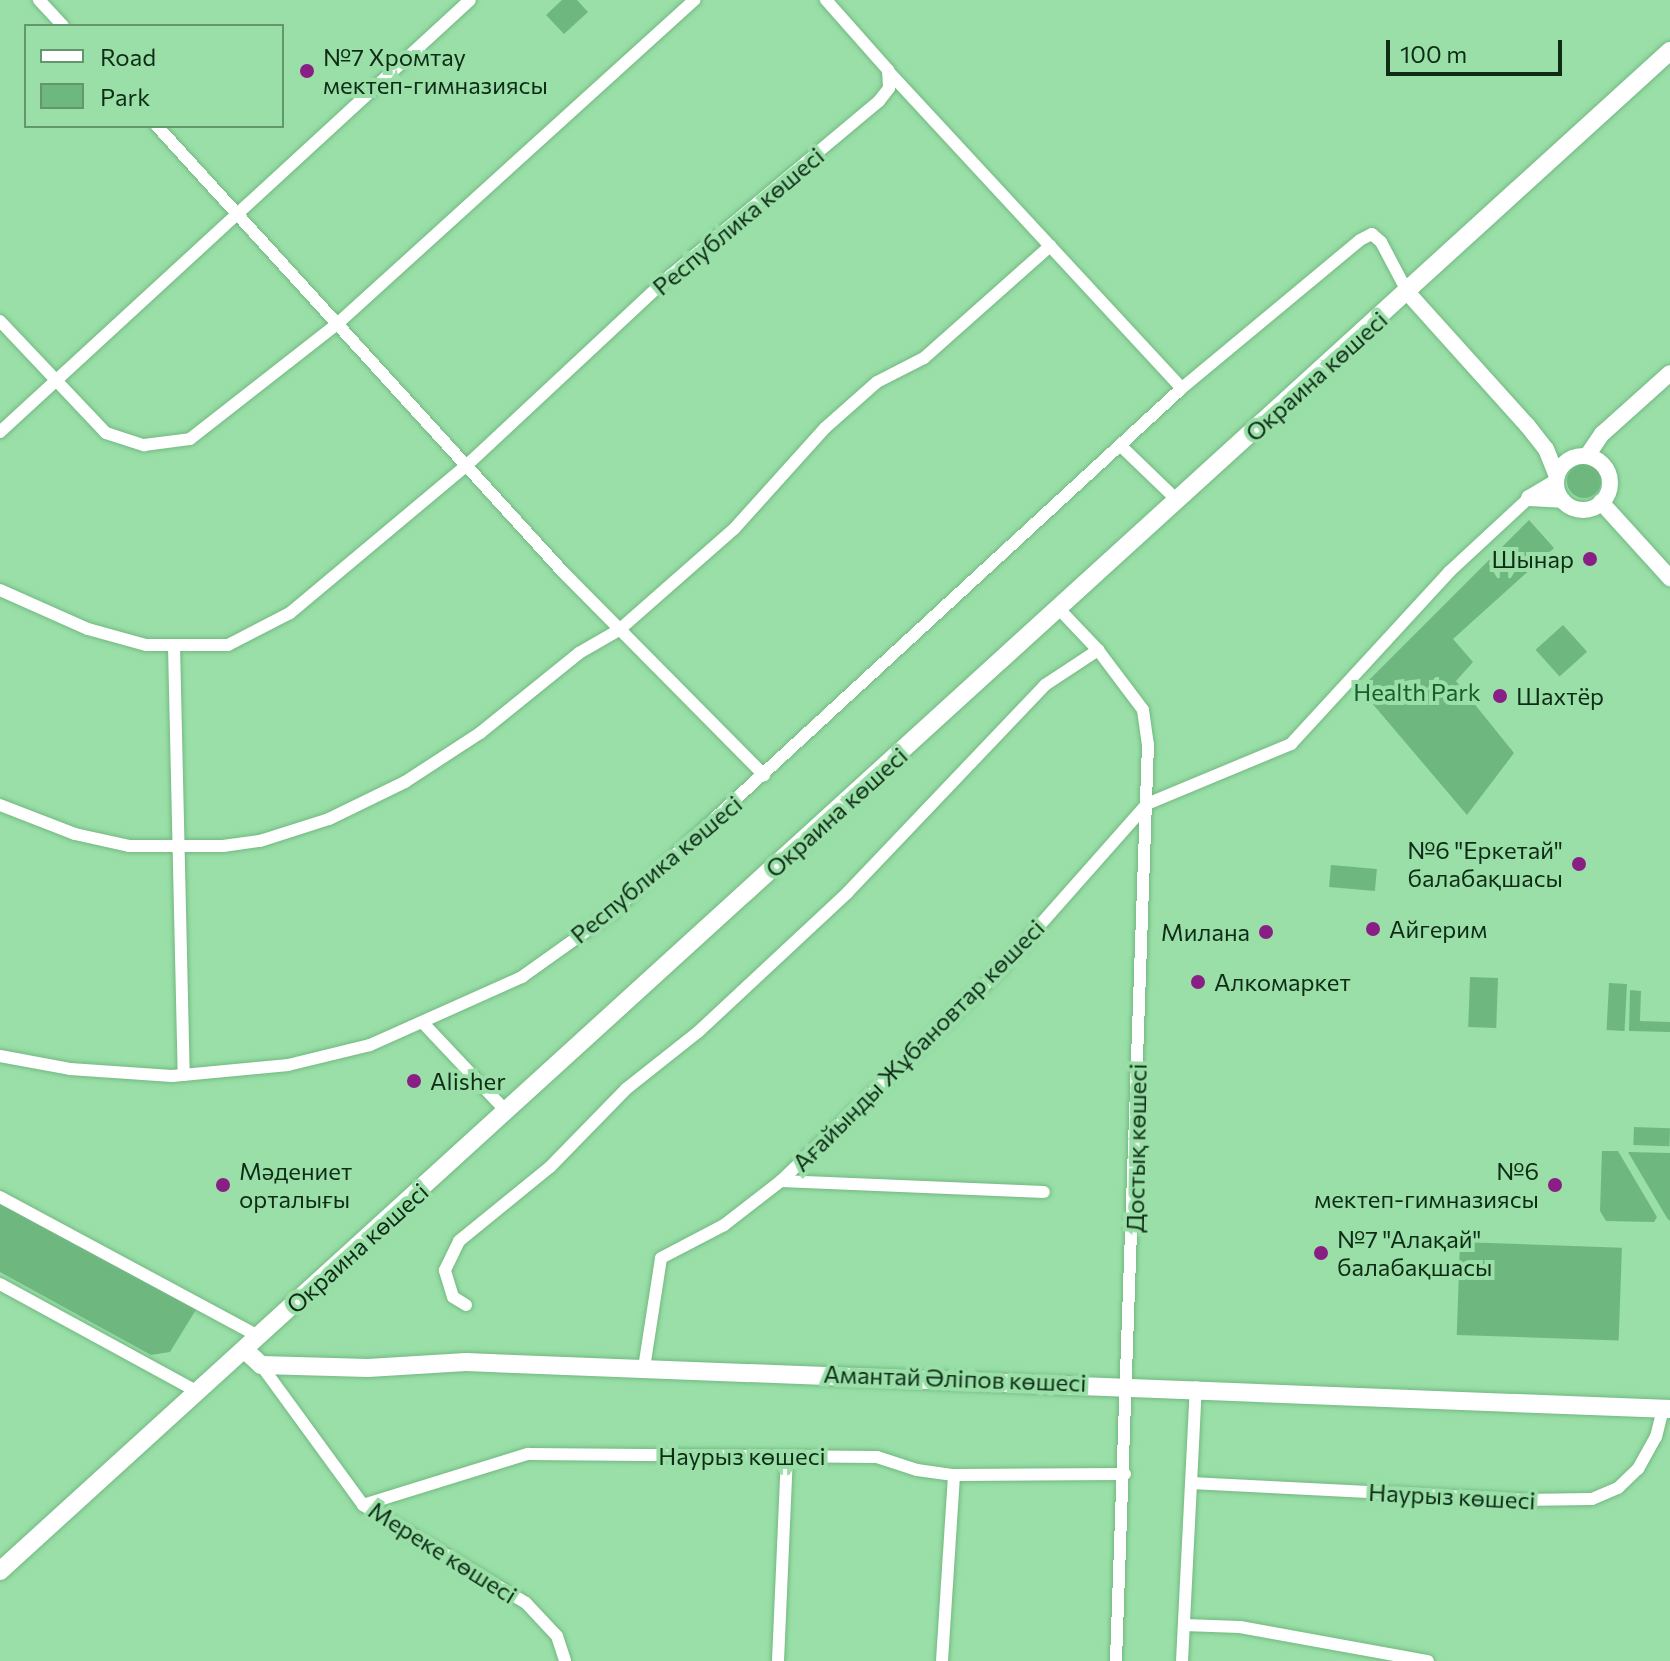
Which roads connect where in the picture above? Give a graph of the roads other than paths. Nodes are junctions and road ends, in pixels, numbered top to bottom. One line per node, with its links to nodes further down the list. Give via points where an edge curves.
1 (39, 0): 5 (street)
2 (470, 0): 9 (street)
3 (694, 0): 13 (street)
4 (826, 0): 7 (street)
5 (61, 24)
6 (1670, 51): 11 (main road, Окраина көшесі)
7 (888, 70): 10 (street); 22 (street, Республика көшесі, via 889,88 879,101 671,275)
8 (159, 128): 9 (street, Республика көшесі)
9 (240, 214): 13 (street, Республика көшесі); 15 (street)
10 (1050, 246): 16 (street); 31 (street, via 924,358 877,382 825,428 734,529)
11 (1408, 293): 16 (street, Республика көшесі, via 1372,234); 19 (street); 26 (main road, Окраина көшесі)
12 (0, 321): 15 (street)
13 (336, 325): 15 (street, via 209,426 169,446 123,443); 22 (street, Республика көшесі)
14 (1670, 373): 20 (street, via 1602,434)
15 (54, 383): 17 (street)
16 (1182, 388): 18 (street, Республика көшесі)
17 (0, 432)
18 (1121, 446): 26 (street); 34 (street, Республика көшесі)
19 (1546, 449): 21 (street); 23 (street)
20 (1587, 456): 21 (street); 27 (street, via 1608,473 1610,484)
21 (1568, 460): 23 (street)
22 (467, 465): 31 (street, Республика көшесі); 32 (street, Республика көшесі, via 290,613 228,645)
23 (1556, 479): 24 (street); 25 (street)
24 (1529, 498): 25 (street); 35 (street, Ағайынды Жұбановтар көшесі, via 1449,572 1291,744)
25 (1562, 500): 27 (street, via 1578,509)
26 (1178, 501): 30 (main road, Окраина көшесі)
27 (1601, 502): 28 (street)
28 (1670, 578)
29 (0, 590): 32 (street, Республика көшесі, via 88,629 146,645)
30 (1059, 609): 33 (street, Достық көшесі); 41 (main road, Окраина көшесі)
31 (619, 630): 34 (street, Республика көшесі); 37 (street, via 579,653 480,733 392,789 329,819 260,841)
32 (174, 646): 37 (street)
33 (1098, 650): 35 (street, Достық көшесі, via 1143,710 1148,728); 46 (street, via 1045,685 847,893 698,1032 626,1089 550,1167 459,1241 445,1270 453,1297)
34 (764, 775): 38 (street, Республика көшесі, via 613,912 522,977)
35 (1147, 804): 42 (street, Ағайынды Жұбановтар көшесі, via 1001,969); 51 (street, Достық көшесі)
36 (0, 805): 37 (street, via 75,834 129,846)
37 (177, 847): 40 (street)
38 (424, 1024): 40 (street, Республика көшесі, via 370,1045 288,1065); 41 (street)
39 (0, 1056): 40 (street, Республика көшесі, via 70,1069)
40 (184, 1075)
41 (507, 1112): 47 (main road, Окраина көшесі)
42 (781, 1181): 43 (street); 50 (street, Ағайынды Жұбановтар көшесі, via 724,1225 661,1258)
43 (1044, 1192)
44 (0, 1197): 47 (street)
45 (0, 1284): 53 (street)
46 (466, 1305)
47 (260, 1337): 48 (main road, Окраина көшесі)
48 (245, 1350): 49 (main road); 53 (main road, Окраина көшесі)
49 (261, 1365): 50 (main road, Амантай Әліпов көшесі, via 368,1368 466,1362); 59 (street, Мереке көшесі)
50 (644, 1368): 51 (main road, Амантай Әліпов көшесі)
51 (1128, 1384): 52 (main road, Амантай Әліпов көшесі); 56 (street, Достық көшесі)
52 (1196, 1387): 54 (main road, Амантай Әліпов көшесі); 58 (street)
53 (198, 1392): 60 (main road, Окраина көшесі)
54 (1666, 1409): 58 (street, Наурыз көшесі, via 1638,1469 1618,1488 1592,1499)
55 (787, 1456): 57 (street, Наурыз көшесі, via 877,1457); 59 (street, Наурыз көшесі, via 528,1454); 63 (street)
56 (1125, 1474): 57 (street, Наурыз көшесі); 65 (street, Достық көшесі)
57 (954, 1475): 64 (street)
58 (1191, 1483): 61 (street)
59 (363, 1505): 62 (street, Мереке көшесі, via 526,1603 557,1636)
60 (0, 1571)
61 (1184, 1625): 66 (street); 67 (street, via 1240,1627)
62 (565, 1661)
63 (778, 1661)
64 (942, 1661)
65 (1116, 1661)
66 (1182, 1661)
67 (1428, 1661)

